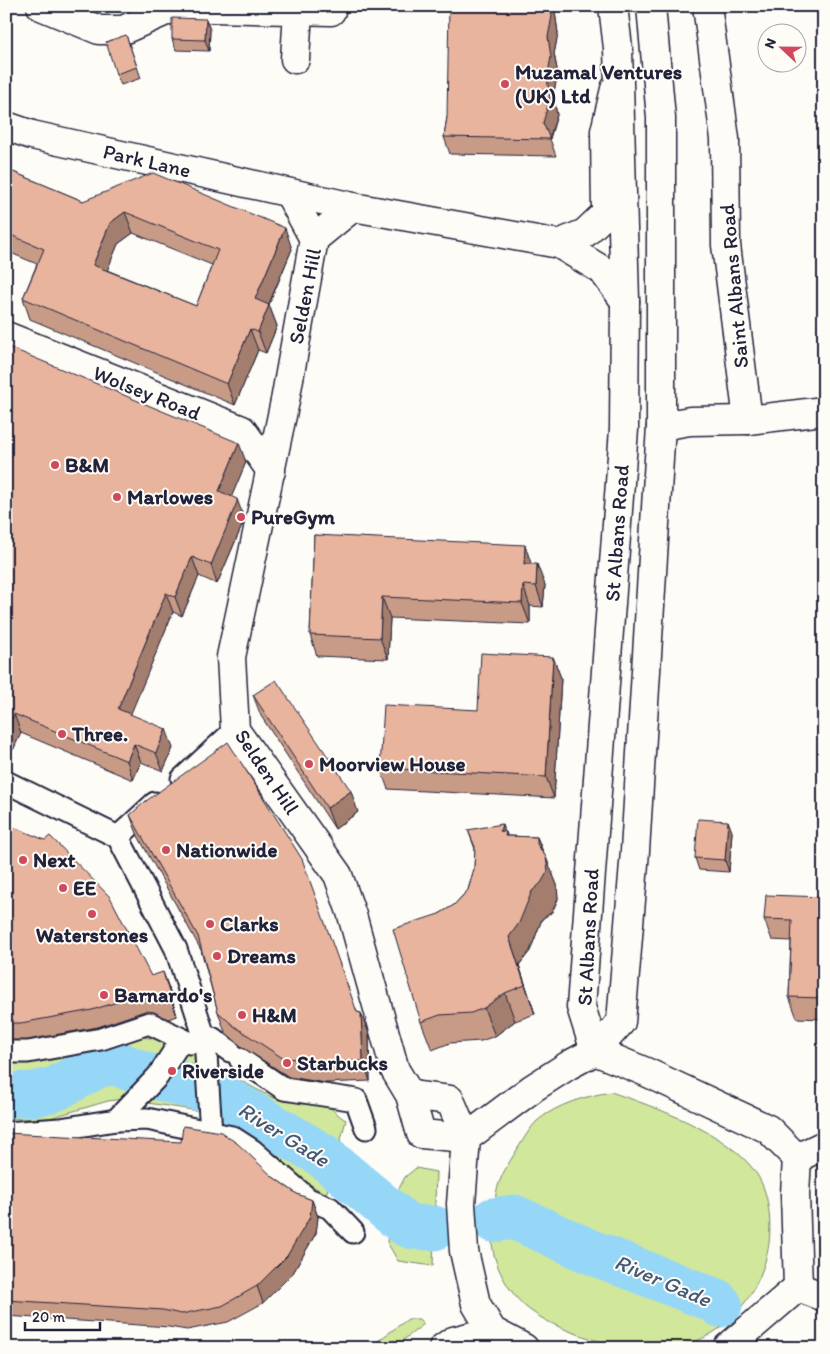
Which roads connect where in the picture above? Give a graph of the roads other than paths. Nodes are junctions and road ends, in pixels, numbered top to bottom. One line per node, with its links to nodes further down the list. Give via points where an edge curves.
1 (41, 6): 5 (main road, via 98,30 122,30 175,6)
2 (613, 6): 8 (main road, St Albans Road)
3 (651, 6): 20 (main road, St Albans Road, via 661,118)
4 (707, 6): 19 (main road, Saint Albans Road, via 725,138 726,245)
5 (298, 10): 6 (main road); 7 (main road)
6 (331, 11)
7 (295, 59)
8 (618, 71): 13 (main road, via 605,131 606,214 585,233); 14 (main road, St Albans Road)
9 (6, 126): 10 (main road, Park Lane, via 32,135)
10 (289, 193): 11 (main road, Park Lane); 12 (main road)
11 (353, 207): 12 (main road, Selden Hill); 13 (main road, Park Lane)
12 (314, 240): 17 (main road, Selden Hill)
13 (559, 244): 14 (main road, via 602,270)
14 (625, 301): 16 (main road, St Albans Road)
15 (6, 336): 21 (main road, Wolsey Road)
16 (625, 360): 20 (main road, via 646,424); 23 (main road, St Albans Road, via 620,492)
17 (286, 401): 21 (main road); 22 (main road, Selden Hill)
18 (824, 411): 19 (main road)
19 (748, 420): 20 (main road, via 690,421)
20 (661, 426): 23 (main road, via 644,458 628,636); 29 (main road, St Albans Road, via 635,851 621,1022)
21 (242, 430): 22 (main road)
22 (271, 471): 24 (main road, Selden Hill, via 231,657)
23 (605, 698): 29 (main road, St Albans Road, via 581,1007)
24 (235, 730): 26 (street); 31 (main road, Selden Hill, via 338,875 395,1070)
25 (10, 791): 26 (street)
26 (118, 837): 28 (street, via 176,949)
27 (182, 1039): 28 (street, via 190,1043); 30 (street, via 149,1023 101,1039 28,1052); 32 (street, via 158,1076)
28 (205, 1039): 33 (street, via 212,1038 284,1089 356,1100); 35 (street)
29 (595, 1051): 36 (main road, via 533,1088); 38 (main road, via 768,1129)
30 (6, 1052)
31 (410, 1095): 36 (main road, via 450,1100); 36 (main road, Selden Hill, via 421,1134)
32 (116, 1120): 34 (street); 35 (street, via 147,1119)
33 (366, 1128)
34 (6, 1133)
35 (211, 1133): 39 (street, via 232,1137 252,1150 308,1199 330,1208)
36 (466, 1138): 42 (main road, via 461,1204 464,1251)
37 (824, 1145): 38 (main road)
38 (797, 1158): 40 (main road)
39 (353, 1232)
40 (798, 1288): 41 (main road); 45 (main road)
41 (824, 1296)
42 (487, 1339): 43 (main road, via 453,1341); 44 (main road)
43 (443, 1348)
44 (524, 1348)
45 (727, 1348)

